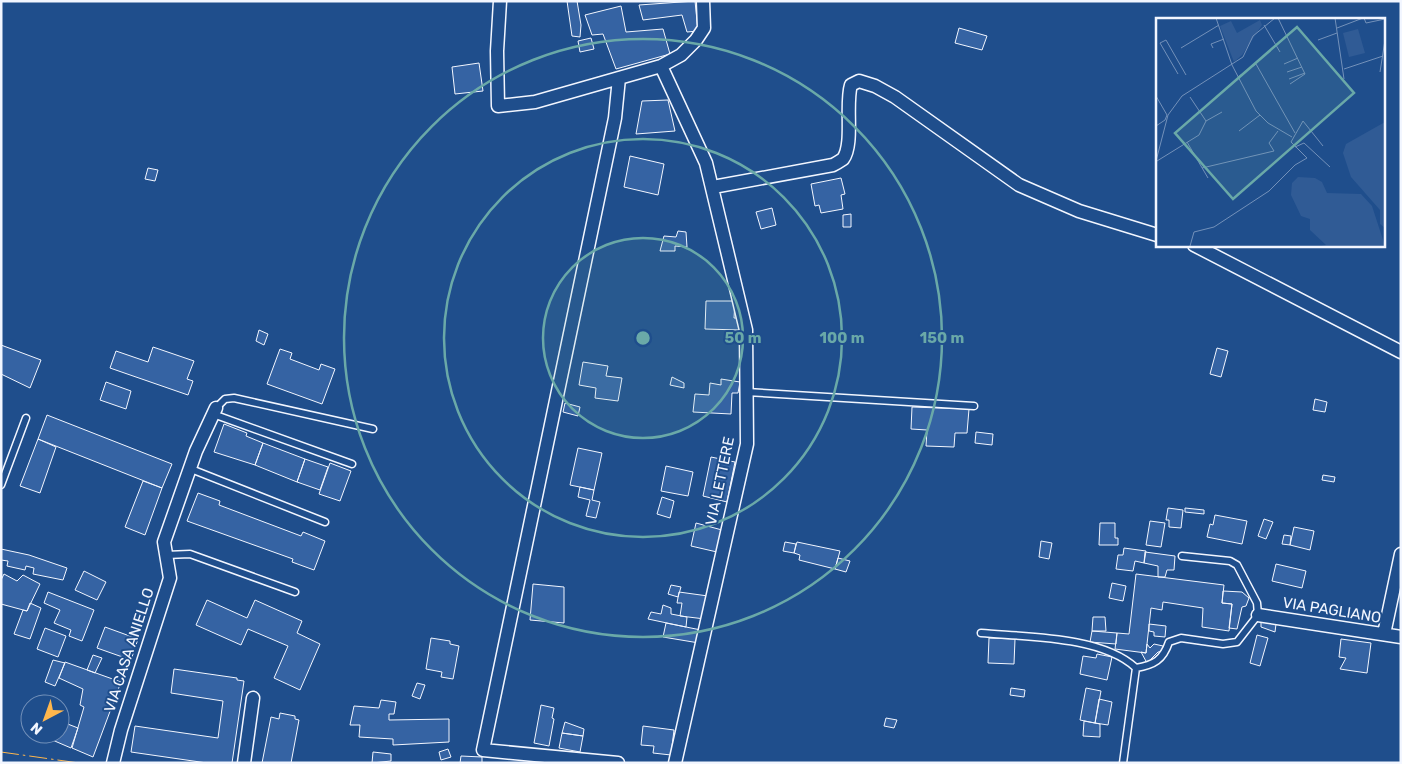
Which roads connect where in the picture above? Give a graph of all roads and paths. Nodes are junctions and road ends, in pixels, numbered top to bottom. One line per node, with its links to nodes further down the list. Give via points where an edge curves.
1 (500, 1): 4 (street, via 498,106 535,102)
2 (703, 1): 3 (street, via 704,28 680,56)
3 (661, 66): 4 (street); 5 (street, VIA LETTERE, via 688,119)
4 (618, 78): 28 (street, via 615,118 483,750)
5 (713, 187): 6 (street, via 833,165 842,159 847,147 848,94 851,85 859,81 895,97 1019,185 1097,218); 9 (street, VIA LETTERE, via 746,330)
6 (1156, 235)
7 (1196, 246): 8 (street)
8 (1401, 352)
9 (746, 392): 10 (lane); 32 (street, VIA LETTERE, via 747,444)
10 (974, 406)
11 (215, 411): 13 (lane, via 225,399 234,398); 14 (lane); 15 (street, VIA CASA ANIELLO)
12 (26, 418): 16 (lane)
13 (373, 429)
14 (352, 464)
15 (191, 469): 17 (lane); 19 (street, VIA CASA ANIELLO, via 164,542)
16 (1, 485)
17 (325, 522)
18 (1401, 554): 24 (street)
19 (166, 555): 21 (lane, via 190,554); 29 (street, VIA CASA ANIELLO, via 170,578 120,730)
20 (1182, 556): 22 (lane, via 1230,561 1237,565 1258,603)
21 (295, 592)
22 (1258, 615): 24 (street, VIA PAGLIANO); 26 (lane, via 1237,642 1223,644 1181,638 1169,642 1166,654 1149,666)
23 (982, 633): 26 (lane, via 1081,643 1116,654)
24 (1384, 634): 25 (street, VIA PAGLIANO)
25 (1401, 637)
26 (1136, 668): 33 (lane)
27 (254, 698): 30 (street)
28 (545, 759): 31 (street)
29 (113, 763)
30 (244, 763)
31 (618, 763)
32 (675, 763)
33 (1123, 763)

